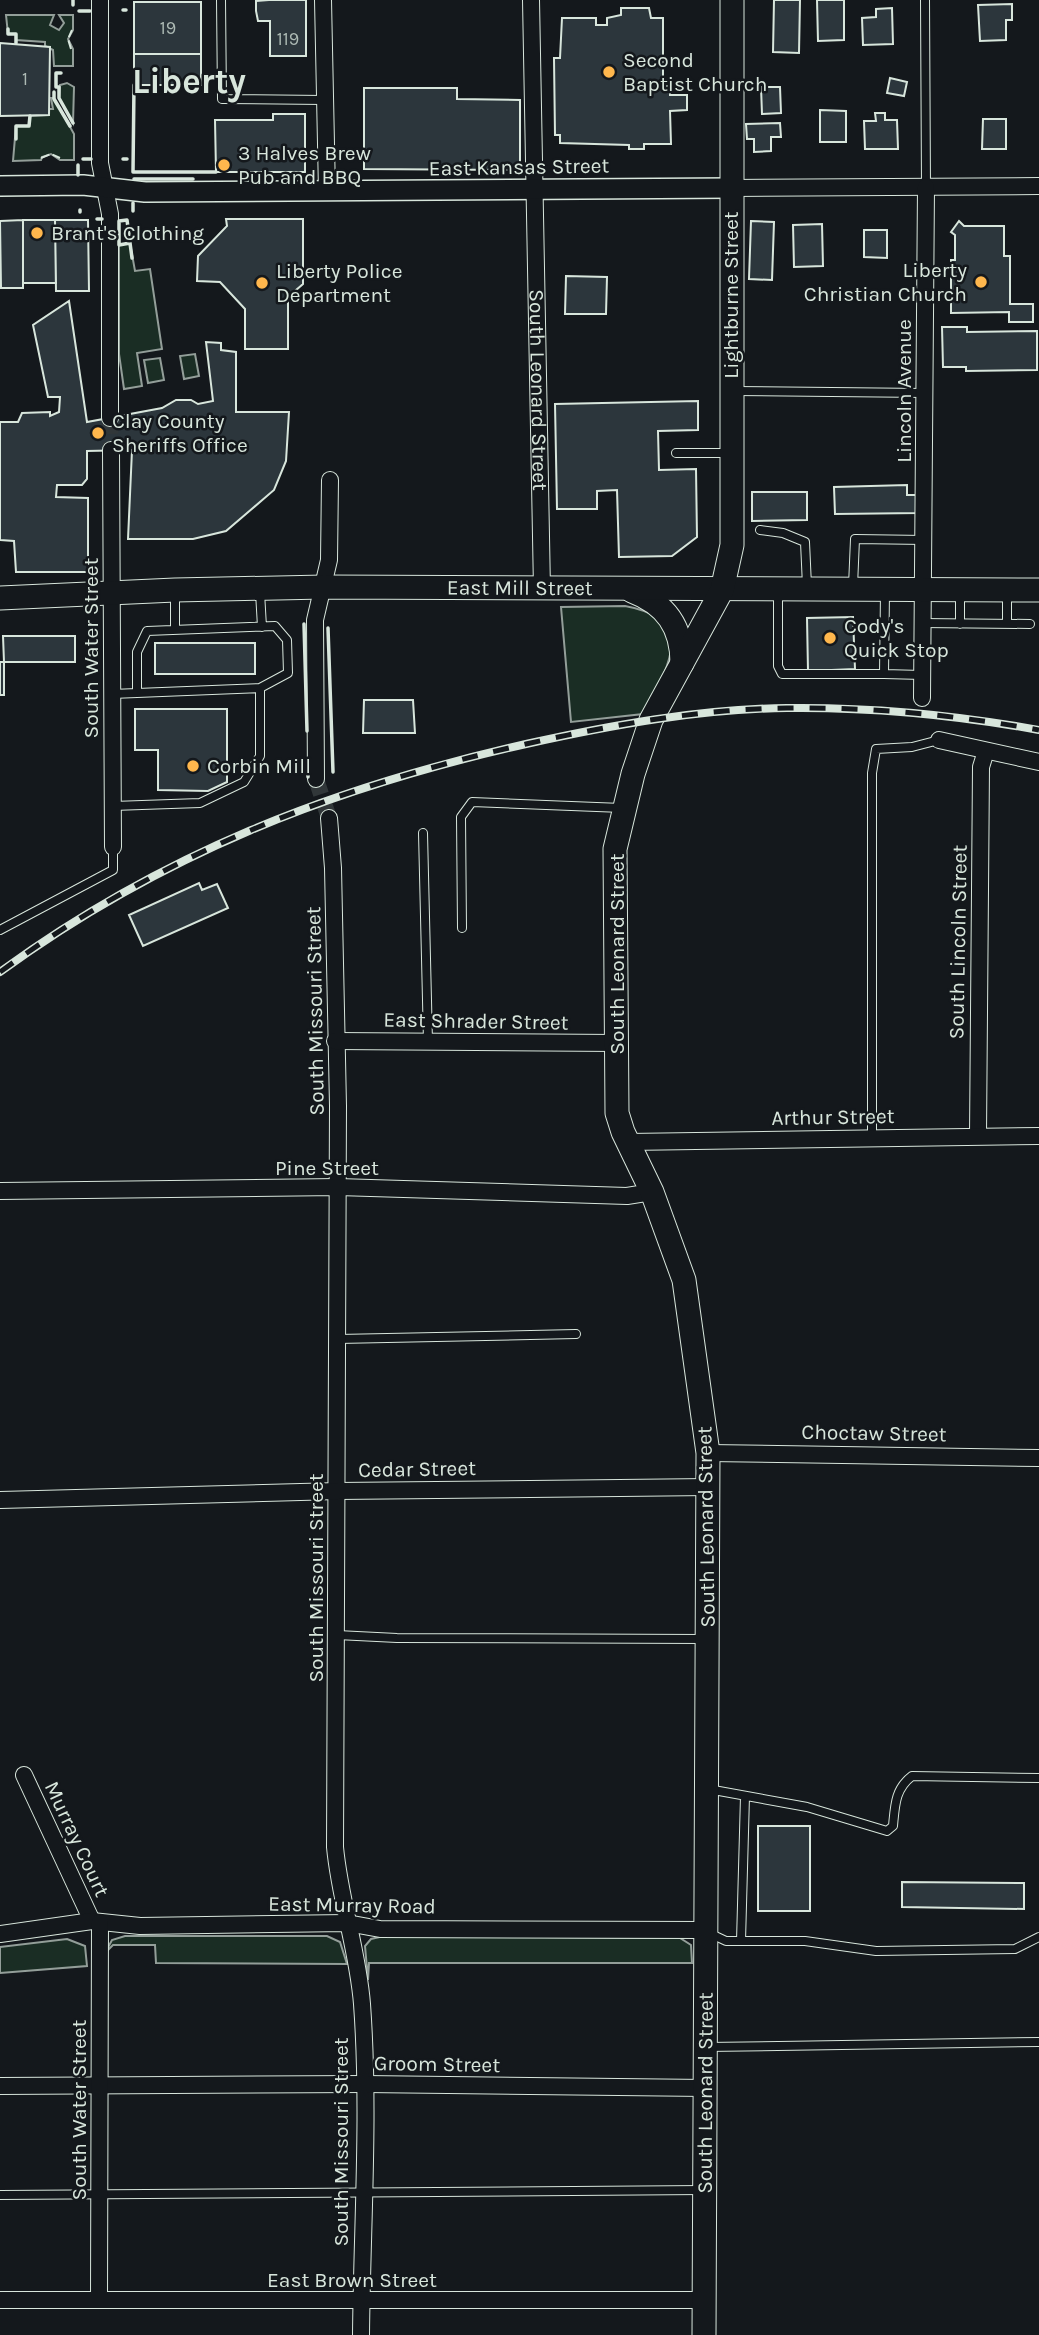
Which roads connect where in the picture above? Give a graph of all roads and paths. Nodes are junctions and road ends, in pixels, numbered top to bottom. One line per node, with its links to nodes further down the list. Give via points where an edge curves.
1 (100, 0): 12 (street, via 100,163)
2 (221, 0): 7 (lane, via 222,99)
3 (323, 0): 7 (street)
4 (531, 0): 13 (street, South Leonard Street)
5 (732, 0): 11 (main road, Lightburne Street)
6 (925, 0): 10 (lane, Lincoln Avenue)
7 (324, 100): 14 (street)
8 (0, 186): 12 (street, East Kansas Street)
9 (1039, 186): 10 (street, East Kansas Street)
10 (926, 187): 11 (street, East Kansas Street); 16 (street, Lincoln Avenue)
11 (732, 188): 13 (street, East Kansas Street); 15 (main road, Lightburne Street)
12 (108, 189): 14 (street, East Kansas Street); 17 (street)
13 (534, 190): 14 (street, East Kansas Street); 32 (street, South Leonard Street)
14 (327, 192)
15 (731, 391): 16 (lane); 20 (main road, Lightburne Street)
16 (925, 393): 23 (street, Lincoln Avenue)
17 (110, 418)
18 (111, 450): 38 (street, South Water Street)
19 (676, 453): 20 (lane)
20 (732, 453): 34 (main road, Lightburne Street, via 732,545)
21 (330, 480): 24 (street)
22 (760, 530): 27 (lane, via 805,542)
23 (925, 540): 28 (lane, via 855,539); 30 (street, Lincoln Avenue)
24 (324, 587): 25 (main road, East Mill Street); 32 (main road, East Mill Street); 56 (street, via 315,620)
25 (260, 589): 31 (main road, East Mill Street); 44 (lane)
26 (778, 589): 27 (main road, East Mill Street); 34 (main road, East Mill Street); 47 (lane, via 778,666 782,674)
27 (807, 589): 28 (main road, East Mill Street)
28 (853, 589): 29 (main road, East Mill Street)
29 (884, 589): 30 (main road, East Mill Street); 47 (lane)
30 (925, 589): 35 (main road, East Mill Street); 40 (street, Lincoln Avenue)
31 (175, 590): 38 (main road, East Mill Street); 45 (lane)
32 (542, 590): 33 (main road, East Mill Street)
33 (629, 590): 34 (main road, East Mill Street); 46 (main road, via 652,599 669,617 680,639)
34 (722, 590): 46 (main road, South Leonard Street)
35 (960, 590): 36 (main road, East Mill Street); 41 (lane)
36 (1007, 590): 37 (main road, East Mill Street); 42 (lane)
37 (1039, 590)
38 (113, 594): 39 (main road, East Mill Street); 51 (street, South Water Street)
39 (0, 598)
40 (922, 623): 41 (lane); 48 (street, Lincoln Avenue)
41 (960, 624): 42 (lane)
42 (1007, 624): 43 (lane)
43 (1030, 624)
44 (261, 627): 45 (lane); 49 (lane, via 275,626 287,640 288,673)
45 (175, 630): 50 (lane, via 147,631 137,652)
46 (682, 663): 58 (main road, South Leonard Street, via 651,720)
47 (884, 674): 48 (lane)
48 (922, 675): 52 (street, Lincoln Avenue)
49 (260, 688): 50 (lane); 57 (lane, via 260,756 244,782 200,803)
50 (137, 693): 51 (lane)
51 (112, 694): 57 (street, South Water Street)
52 (922, 698)
53 (940, 740): 54 (street); 69 (lane, via 876,749 872,773)
54 (986, 751): 55 (street); 67 (street, South Lincoln Street, via 981,766)
55 (1035, 761)
56 (316, 779)
57 (113, 806): 61 (street, South Water Street)
58 (625, 808): 62 (lane, via 472,802 461,817); 66 (main road, South Leonard Street, via 615,849)
59 (329, 818): 64 (street, South Missouri Street)
60 (423, 833): 65 (lane)
61 (113, 847): 63 (lane, via 113,870)
62 (462, 928)
63 (0, 930)
64 (335, 1041): 65 (street, East Shrader Street); 71 (street, South Missouri Street)
65 (428, 1042): 66 (street, East Shrader Street)
66 (617, 1044): 70 (main road, South Leonard Street, via 617,1113)
67 (978, 1135): 68 (street, Arthur Street); 69 (street, Arthur Street)
68 (1039, 1136)
69 (872, 1137): 70 (street, Arthur Street)
70 (628, 1142): 73 (main road, South Leonard Street)
71 (338, 1188): 72 (street, Pine Street); 73 (street, Pine Street, via 627,1196); 75 (street, South Missouri Street)
72 (0, 1191)
73 (653, 1192): 76 (main road, South Leonard Street, via 684,1280)
74 (576, 1334): 75 (lane)
75 (338, 1339): 79 (street, South Missouri Street)
76 (708, 1452): 77 (street, Choctaw Street); 78 (main road, South Leonard Street)
77 (1039, 1458)
78 (709, 1487): 79 (street, Cedar Street); 82 (main road, South Leonard Street)
79 (338, 1491): 80 (street, Cedar Street); 81 (street, South Missouri Street)
80 (0, 1500)
81 (337, 1635): 82 (lane); 88 (street, South Missouri Street, via 335,1847)
82 (707, 1639): 85 (main road, South Leonard Street)
83 (24, 1775): 87 (street, Murray Court)
84 (1039, 1778): 86 (lane, via 912,1776 902,1784 893,1826 887,1830 807,1807)
85 (705, 1788): 86 (lane); 89 (main road, South Leonard Street)
86 (745, 1796): 92 (lane)
87 (96, 1922): 88 (street, East Murray Road, via 140,1926); 90 (street, East Murray Road); 96 (street, South Water Street)
88 (347, 1923): 89 (street, East Murray Road, via 380,1929); 95 (street, South Missouri Street, via 356,1947)
89 (704, 1930): 92 (lane, via 726,1941); 94 (main road, South Leonard Street)
90 (0, 1934)
91 (1039, 1937): 92 (lane, via 1015,1949 876,1951 805,1941)
92 (741, 1941)
93 (1039, 2042): 94 (lane)
94 (705, 2047): 98 (main road, South Leonard Street)
95 (365, 2084): 96 (street, Groom Street); 98 (street, Groom Street); 101 (street, South Missouri Street)
96 (100, 2085): 97 (street, Groom Street); 100 (street, South Water Street)
97 (0, 2086)
98 (706, 2088): 99 (main road, South Leonard Street)
99 (705, 2190): 101 (lane); 105 (main road, South Leonard Street)
100 (99, 2193): 101 (lane); 102 (lane); 103 (street, South Water Street)
101 (363, 2194): 106 (street, South Missouri Street)
102 (0, 2195)
103 (99, 2299): 104 (street, East Brown Street); 106 (street, East Brown Street)
104 (0, 2300)
105 (705, 2300): 106 (street, East Brown Street); 108 (main road, South Leonard Street)
106 (361, 2301): 107 (street, South Missouri Street)
107 (361, 2335)
108 (704, 2335)

